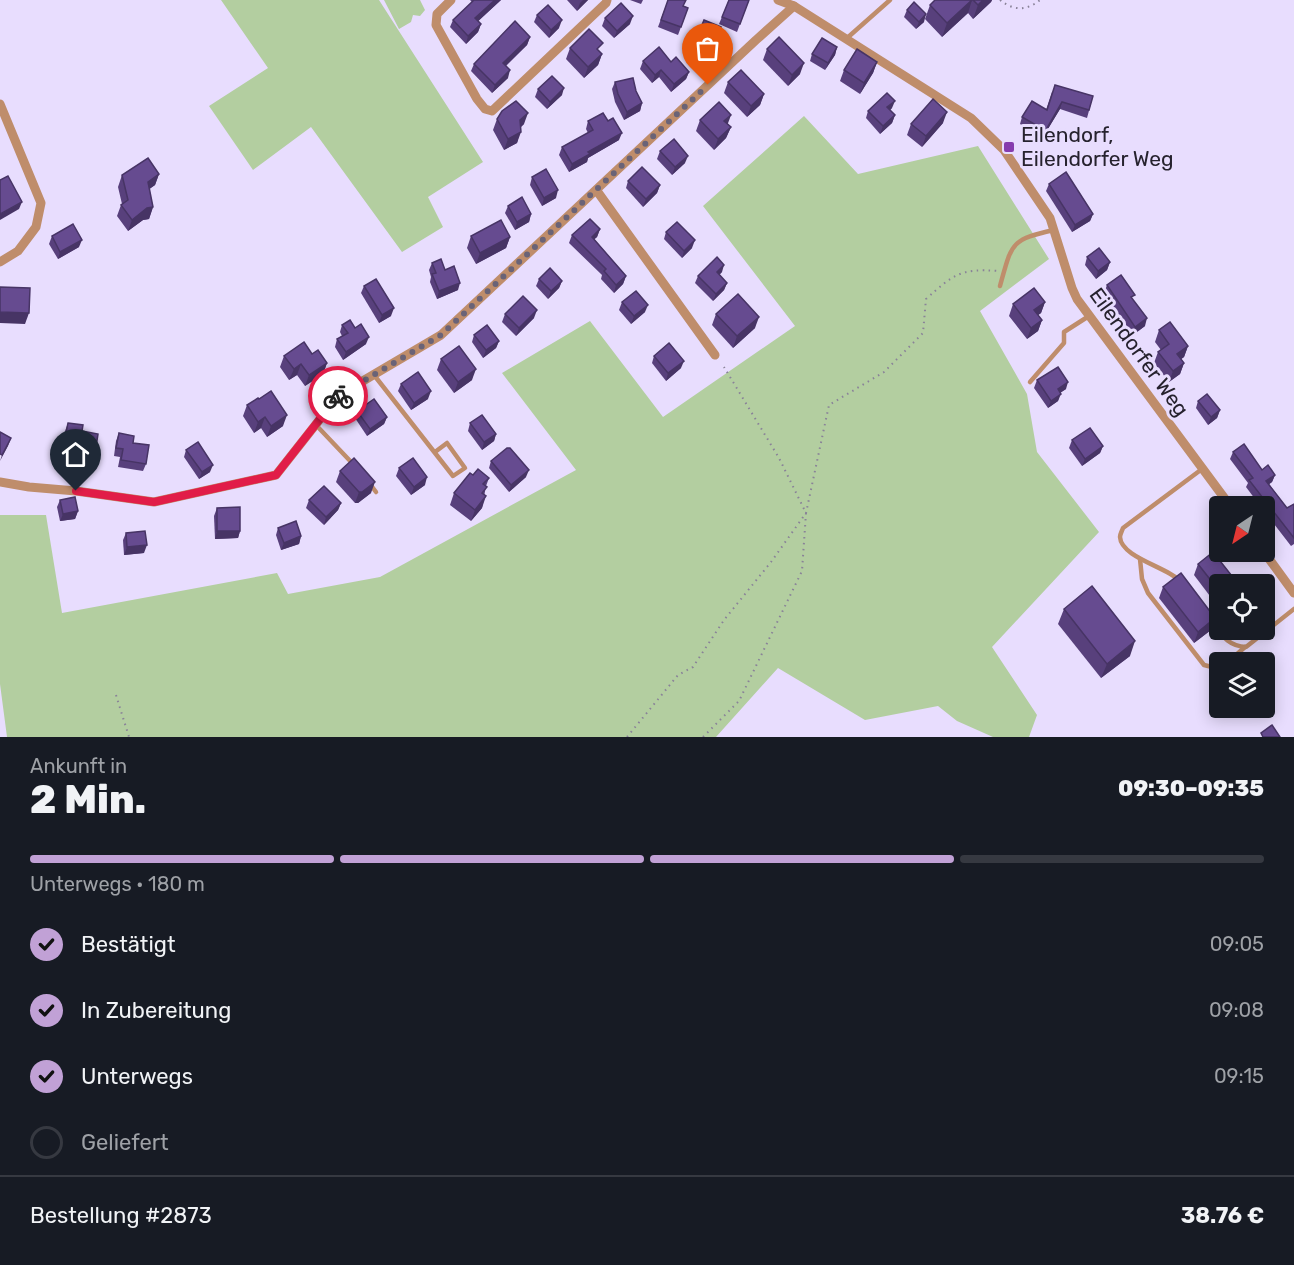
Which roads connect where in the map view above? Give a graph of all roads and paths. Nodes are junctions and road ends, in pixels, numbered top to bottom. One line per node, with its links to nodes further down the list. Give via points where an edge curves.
1 (451, 0): 2 (street, via 437,14 436,25 477,99 492,111)
2 (607, 0)
3 (778, 0): 7 (street, Eilendorfer Weg)
4 (890, 0): 8 (lane)
5 (1000, 0): 6 (path, via 1025,9)
6 (1040, 0)
7 (794, 6): 8 (street, Eilendorfer Weg); 10 (street)
8 (846, 39): 11 (street, Eilendorfer Weg, via 971,118 1004,150)
9 (0, 104): 12 (street, via 41,203 36,227 18,251)
10 (597, 191): 16 (street); 18 (street, via 441,335)
11 (1054, 230): 13 (lane, via 1026,236 1010,250); 15 (street, Eilendorfer Weg, via 1072,288)
12 (0, 262)
13 (1004, 271): 14 (lane); 28 (path, via 980,269 953,275 926,299 923,333 884,372 829,405)
14 (1000, 286)
15 (1089, 316): 19 (lane, via 1064,332 1064,343); 23 (street, Eilendorfer Weg)
16 (715, 355)
17 (724, 367): 28 (path, via 780,458)
18 (374, 375): 20 (street, via 339,395); 21 (lane)
19 (1030, 381)
20 (316, 425): 22 (lane); 25 (street, via 276,475 154,502)
21 (435, 452): 21 (lane, via 453,476 465,468 447,443)
22 (356, 468)
23 (1202, 469): 27 (street, Eilendorfer Weg); 29 (lane, via 1123,528 1120,538 1124,546)
24 (362, 476): 26 (lane)
25 (0, 482)
26 (376, 492)
27 (1223, 496)
28 (806, 513): 40 (path, via 693,667 678,675); 41 (path, via 802,571 739,701)
29 (1140, 559): 31 (lane, via 1173,574); 37 (lane, via 1148,593)
30 (1271, 562): 32 (street)
31 (1181, 582)
32 (1294, 593)
33 (1294, 609): 35 (lane)
34 (1227, 640): 35 (lane, via 1234,646)
35 (1245, 646): 36 (lane)
36 (1239, 652)
37 (1209, 666)
38 (116, 695): 39 (path)
39 (129, 737)
40 (627, 737)
41 (703, 737)

